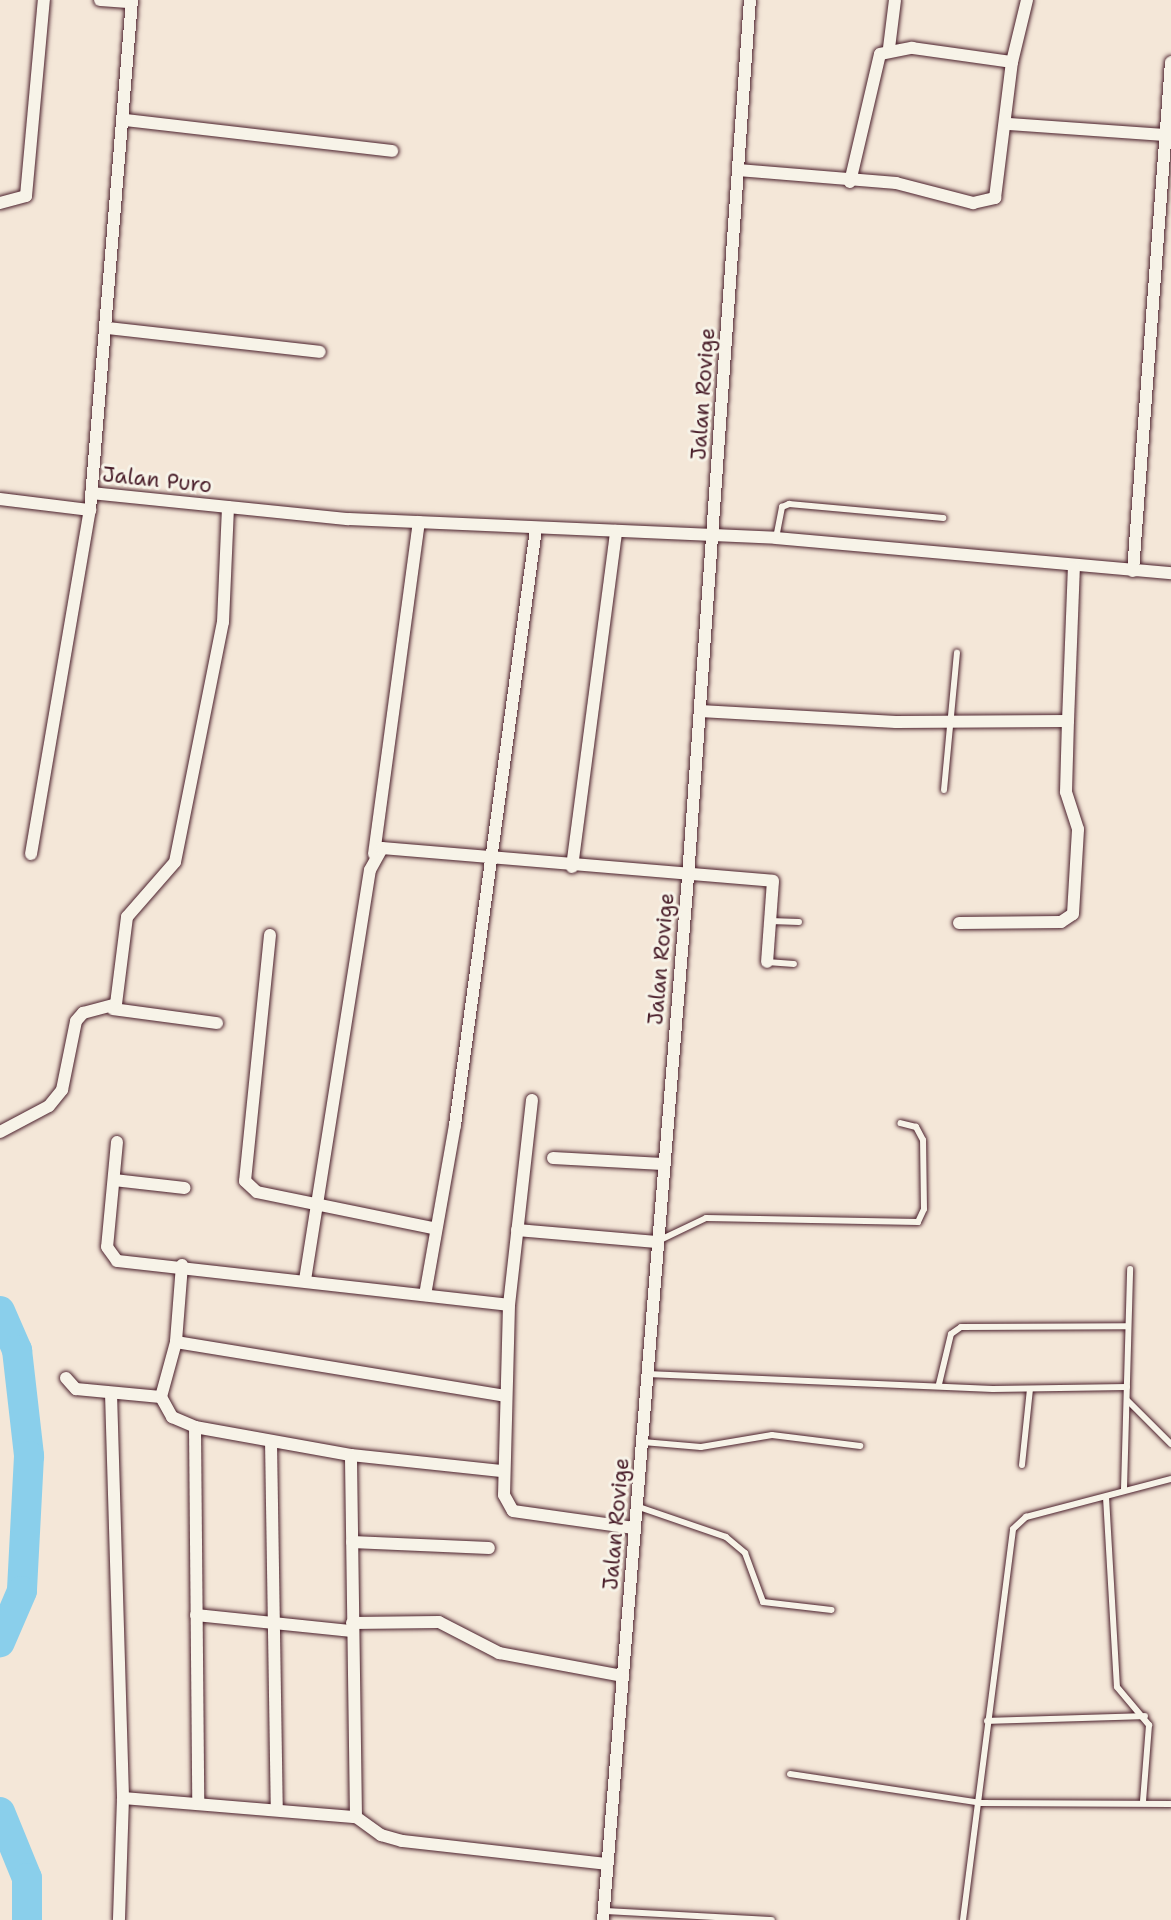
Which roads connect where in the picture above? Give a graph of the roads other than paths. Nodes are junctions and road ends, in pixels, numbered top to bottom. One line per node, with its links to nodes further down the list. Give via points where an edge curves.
1 (44, 0): 16 (street, via 26,196)
2 (100, 0): 6 (street)
3 (750, 0): 14 (street, Jalan Rovige)
4 (895, 0): 7 (street)
5 (1027, 0): 8 (street)
6 (132, 1): 10 (street, Jalan Puro)
7 (889, 48): 8 (street); 15 (street, via 876,63)
8 (1012, 62): 11 (street)
9 (1171, 62): 12 (street)
10 (125, 120): 13 (street); 17 (street, Jalan Puro)
11 (1008, 124): 12 (street); 15 (street, via 1000,182 988,201)
12 (1166, 135): 30 (street)
13 (393, 151)
14 (738, 170): 15 (street); 27 (street, Jalan Rovige)
15 (850, 182)
16 (0, 204)
17 (107, 328): 18 (street); 19 (street, Jalan Puro)
18 (320, 352)
19 (91, 493): 21 (street, Jalan Puro); 22 (street)
20 (0, 499): 22 (street)
21 (228, 507): 24 (street, Jalan Puro); 48 (street, via 223,622 177,852 127,917)
22 (90, 510): 37 (street)
23 (943, 519): 28 (lane, via 789,504 782,508)
24 (419, 522): 25 (street, Jalan Puro); 38 (street)
25 (536, 529): 26 (street, Jalan Puro); 39 (street)
26 (616, 531): 27 (street, Jalan Puro); 40 (street)
27 (712, 533): 28 (street, Jalan Puro); 33 (street, Jalan Rovige)
28 (776, 538): 29 (street, Jalan Puro)
29 (1074, 567): 30 (street, Jalan Puro); 34 (street)
30 (1133, 570): 31 (street, Jalan Puro)
31 (1171, 573)
32 (957, 653): 35 (lane)
33 (700, 711): 35 (street); 41 (street, Jalan Rovige)
34 (1068, 721): 35 (street); 44 (street, via 1066,792 1078,829 1073,914 1061,922)
35 (952, 722): 36 (lane)
36 (944, 790)
37 (31, 854)
38 (374, 854): 39 (street, via 393,847); 58 (street)
39 (493, 859): 40 (street); 59 (street, via 455,1125)
40 (572, 867): 41 (street)
41 (688, 877): 42 (street, via 773,881); 55 (street, Jalan Rovige)
42 (770, 920): 43 (lane); 46 (street)
43 (800, 922)
44 (959, 923)
45 (270, 935): 58 (street, via 245,1181 257,1192)
46 (767, 962): 47 (lane)
47 (794, 964)
48 (113, 1009): 49 (street); 52 (street, via 83,1013 62,1090 49,1106)
49 (217, 1023)
50 (532, 1100): 60 (street)
51 (901, 1123): 61 (lane, via 916,1127 923,1140 924,1209 918,1222 706,1218)
52 (0, 1132)
53 (117, 1142): 56 (street)
54 (553, 1158): 55 (street)
55 (663, 1164): 61 (street, Jalan Rovige)
56 (114, 1180): 57 (street); 62 (street, via 109,1256)
57 (186, 1188)
58 (319, 1204): 59 (street); 64 (street)
59 (433, 1228): 65 (street)
60 (517, 1230): 61 (street); 66 (street)
61 (656, 1242): 69 (street, Jalan Rovige)
62 (182, 1265): 64 (street); 68 (street)
63 (1130, 1269): 67 (lane)
64 (305, 1280): 65 (street)
65 (425, 1295): 66 (street)
66 (509, 1305): 75 (street)
67 (1128, 1326): 71 (lane, via 961,1327 951,1334); 72 (lane)
68 (176, 1342): 75 (street); 76 (street)
69 (647, 1374): 71 (lane); 80 (street, Jalan Rovige)
70 (66, 1378): 74 (street, via 76,1389)
71 (939, 1384): 73 (lane)
72 (1127, 1387): 73 (lane); 77 (lane)
73 (1030, 1388): 84 (lane)
74 (111, 1393): 76 (street); 101 (street)
75 (504, 1396): 85 (street)
76 (161, 1397): 78 (street, via 172,1417)
77 (1128, 1401): 81 (lane); 87 (lane)
78 (195, 1427): 79 (street); 94 (street)
79 (271, 1441): 83 (street); 95 (street)
80 (643, 1442): 82 (lane, via 701,1447 772,1435); 89 (street, Jalan Rovige)
81 (1171, 1444)
82 (860, 1446)
83 (351, 1455): 85 (street); 91 (street)
84 (1022, 1465)
85 (501, 1471): 90 (street, via 513,1511)
86 (1171, 1479): 87 (lane)
87 (1124, 1489): 88 (lane)
88 (1106, 1497): 98 (lane, via 1117,1687); 99 (lane, via 1026,1517 1013,1529)
89 (635, 1506): 90 (street, Jalan Rovige); 93 (lane, via 726,1537 745,1553 763,1602)
90 (634, 1528): 97 (street, Jalan Rovige)
91 (352, 1542): 92 (street); 96 (street)
92 (489, 1548)
93 (832, 1610)
94 (196, 1615): 95 (street); 103 (street)
95 (274, 1622): 96 (street); 106 (street)
96 (352, 1627): 97 (street, via 439,1622 499,1653); 107 (street)
97 (622, 1676): 108 (street, Jalan Rovige)
98 (1145, 1716): 99 (lane); 102 (lane, via 1149,1749)
99 (987, 1721): 104 (lane)
100 (790, 1774): 104 (lane)
101 (123, 1798): 103 (street); 110 (street)
102 (1143, 1801): 104 (lane); 105 (lane)
103 (198, 1802): 106 (street)
104 (981, 1803): 112 (lane)
105 (1171, 1804)
106 (277, 1809): 107 (street)
107 (356, 1816): 108 (street, via 381,1835 402,1841)
108 (607, 1864): 109 (street, Jalan Rovige)
109 (603, 1915): 111 (lane)
110 (119, 1920)
111 (772, 1920)
112 (963, 1920)

